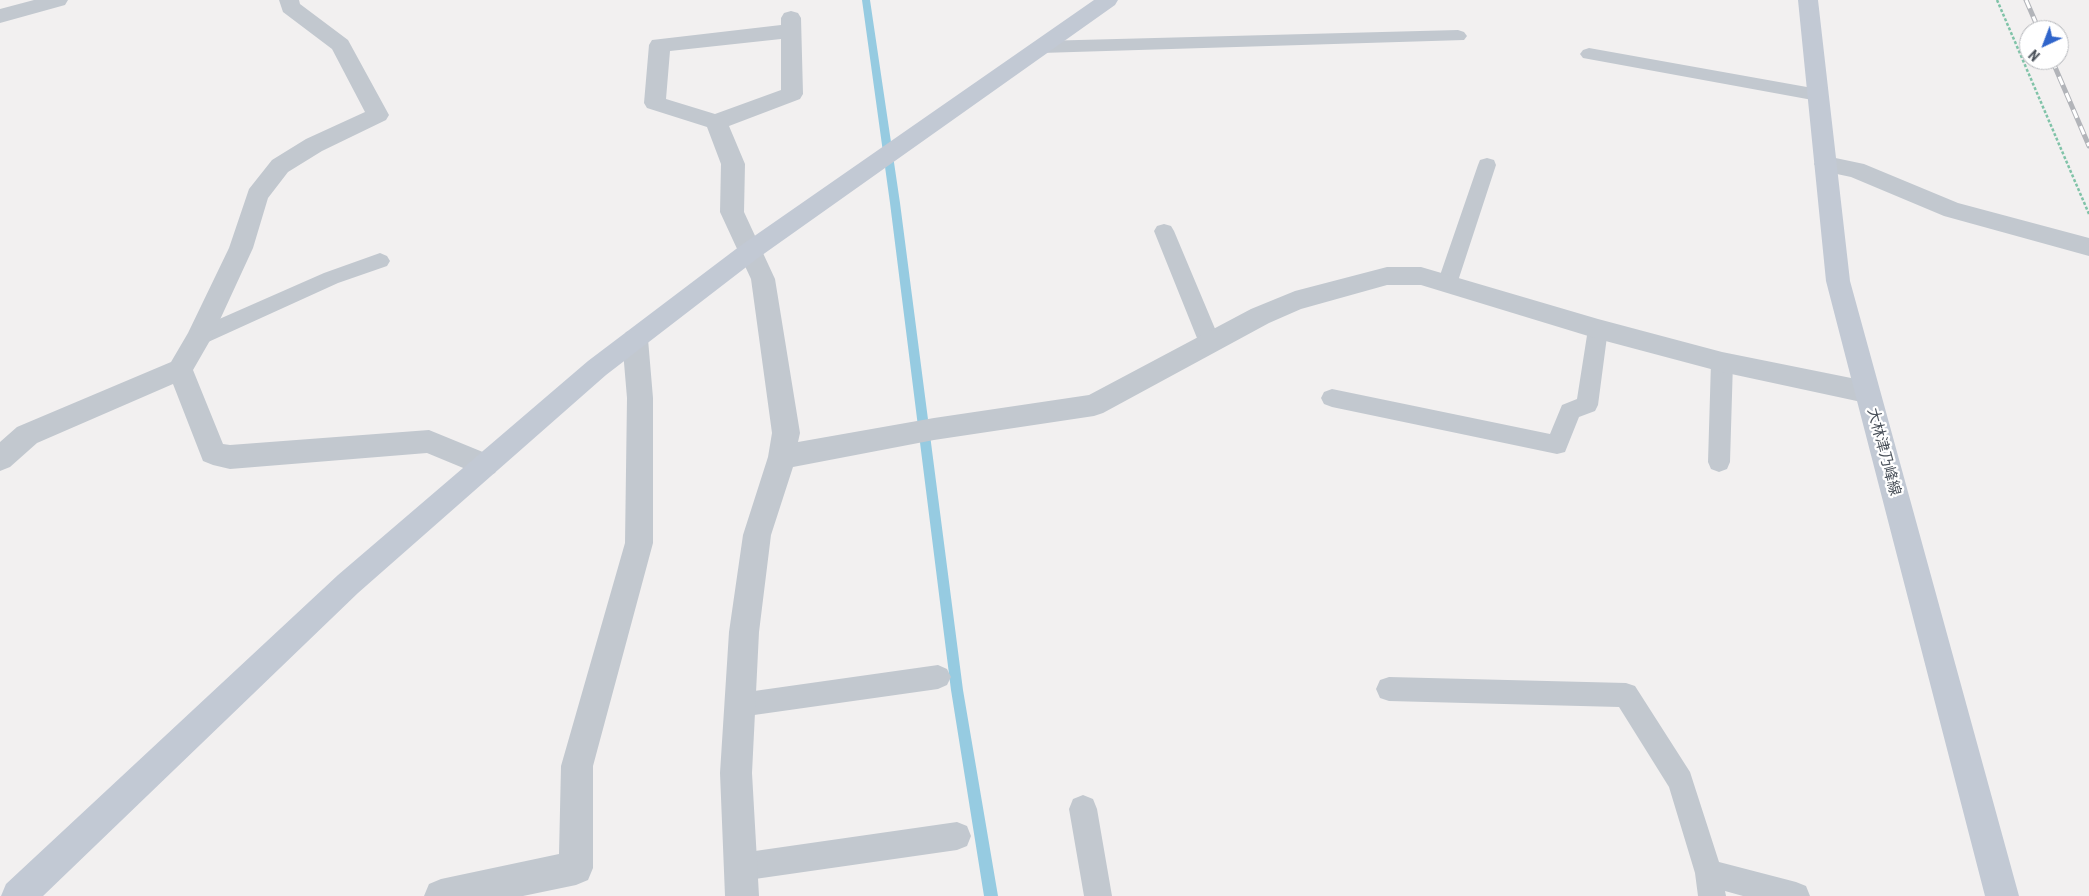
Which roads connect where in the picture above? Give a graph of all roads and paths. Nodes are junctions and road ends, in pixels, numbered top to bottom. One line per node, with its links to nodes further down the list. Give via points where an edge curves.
1 (58, 0): 6 (street)
2 (289, 0): 21 (street, via 290,7 340,45 378,115 314,145 280,166 257,195 241,248)
3 (1108, 0): 8 (street)
4 (1808, 0): 10 (street, 大林津乃峰線)
5 (1997, 0): 14 (path)
6 (0, 16)
7 (1458, 36): 8 (lane)
8 (1041, 47): 17 (street)
9 (1589, 54): 10 (lane)
10 (1818, 94): 12 (street, 大林津乃峰線)
11 (716, 122): 11 (street, via 655,103 660,45 791,25 792,94); 17 (street, via 733,164 732,212)
12 (1826, 164): 16 (street, via 1856,170 1952,210); 26 (street, 大林津乃峰線, via 1838,281)
13 (1487, 165): 19 (lane)
14 (2089, 214)
15 (1164, 231): 23 (lane)
16 (2089, 247)
17 (749, 252): 22 (street); 28 (street, via 764,279 786,433)
18 (380, 261): 21 (lane, via 331,278)
19 (1447, 284): 20 (street); 23 (street, via 1421,276 1388,276 1295,301)
20 (1598, 329): 24 (street); 27 (lane, via 1587,405 1570,411 1557,445)
21 (200, 337): 25 (street)
22 (635, 339): 31 (street); 40 (street, via 640,398 639,543 577,766 576,868)
23 (1210, 343): 28 (street, via 1094,405 934,429)
24 (1722, 362): 26 (street); 30 (lane)
25 (180, 369): 29 (street, via 27,435); 31 (street, via 214,453 230,457 429,441)
26 (1866, 392): 44 (street, 大林津乃峰線)
27 (1332, 398)
28 (782, 457): 34 (street, via 757,535 744,632)
29 (0, 459)
30 (1719, 462)
31 (485, 465): 39 (street, via 348,584)
32 (938, 677): 34 (lane)
33 (1389, 689): 38 (lane, via 1626,695 1681,781)
34 (740, 705): 37 (street, via 736,773)
35 (1083, 809): 42 (lane)
36 (957, 836): 37 (lane)
37 (741, 867): 41 (street)
38 (1711, 885): 43 (lane)
39 (18, 896)
40 (441, 896)
41 (742, 896)
42 (1098, 896)
43 (1796, 896)
44 (2002, 896)

